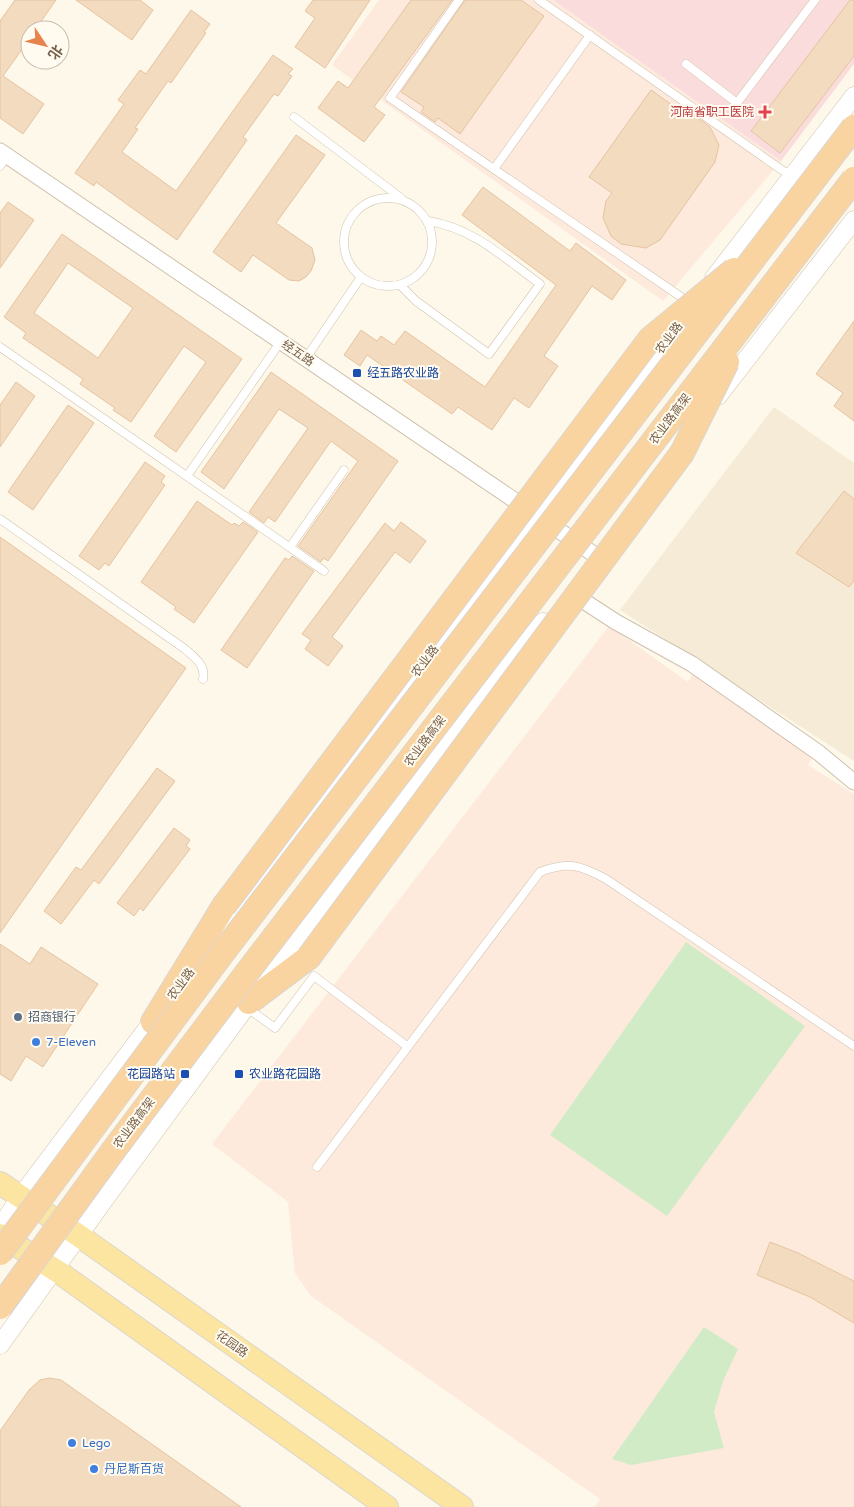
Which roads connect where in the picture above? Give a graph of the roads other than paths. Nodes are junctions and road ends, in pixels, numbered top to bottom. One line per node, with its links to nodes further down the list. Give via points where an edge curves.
1 (459, 0): 10 (lane, via 390,98)
2 (539, 0): 4 (lane)
3 (815, 0): 5 (lane, via 738,103)
4 (590, 36): 10 (lane); 11 (lane)
5 (686, 64)
6 (854, 96): 11 (street, 农业路)
7 (294, 116): 13 (lane)
8 (854, 128): 16 (highway, bridge)
9 (2, 158): 21 (street, 经五路)
10 (494, 169): 19 (lane)
11 (792, 177): 19 (street, 农业路)
12 (854, 179): 20 (highway, 农业路高架, bridge)
13 (403, 200): 15 (lane, via 413,204); 17 (lane, via 392,197 369,202 352,216 344,238 344,249 352,267)
14 (854, 220): 29 (street)
15 (428, 221): 18 (lane, via 433,242 428,262 414,278); 18 (lane, via 449,224 471,234 540,284 489,354 416,301)
16 (766, 243): 35 (highway, bridge, via 650,339 224,906); 44 (highway, bridge, via 221,955)
17 (361, 277): 18 (lane, via 385,286); 23 (lane)
18 (400, 284)
19 (694, 306): 26 (street, 农业路)
20 (753, 311): 31 (highway, bridge, via 682,453); 46 (highway, 农业路高架, bridge, via 235,989)
21 (281, 341): 23 (street, 经五路); 25 (lane)
22 (0, 347): 25 (lane)
23 (306, 358): 26 (street, 经五路)
24 (344, 470): 28 (lane)
25 (188, 476): 28 (lane)
26 (536, 515): 29 (street, 经五路); 35 (street, 农业路)
27 (0, 519): 32 (lane, via 185,649 201,664)
28 (290, 548): 30 (lane)
29 (595, 555): 34 (street)
30 (324, 571)
31 (576, 596): 33 (street, via 692,664 819,753); 34 (highway, bridge, via 309,957)
32 (203, 679)
33 (854, 782)
34 (248, 1004): 37 (lane, via 274,1028 314,976); 43 (street)
35 (153, 1022): 40 (street, 农业路)
36 (854, 1046): 37 (lane, via 606,879 570,864 540,872)
37 (408, 1047): 38 (lane)
38 (318, 1167)
39 (0, 1183): 40 (main road, 花园路)
40 (21, 1196): 41 (street, 农业路); 43 (main road, 花园路)
41 (0, 1228)
42 (0, 1235): 45 (main road)
43 (78, 1235): 45 (street); 49 (main road, 花园路)
44 (0, 1253)
45 (54, 1270): 47 (street); 48 (main road)
46 (0, 1307)
47 (0, 1345)
48 (387, 1507)
49 (462, 1507)

